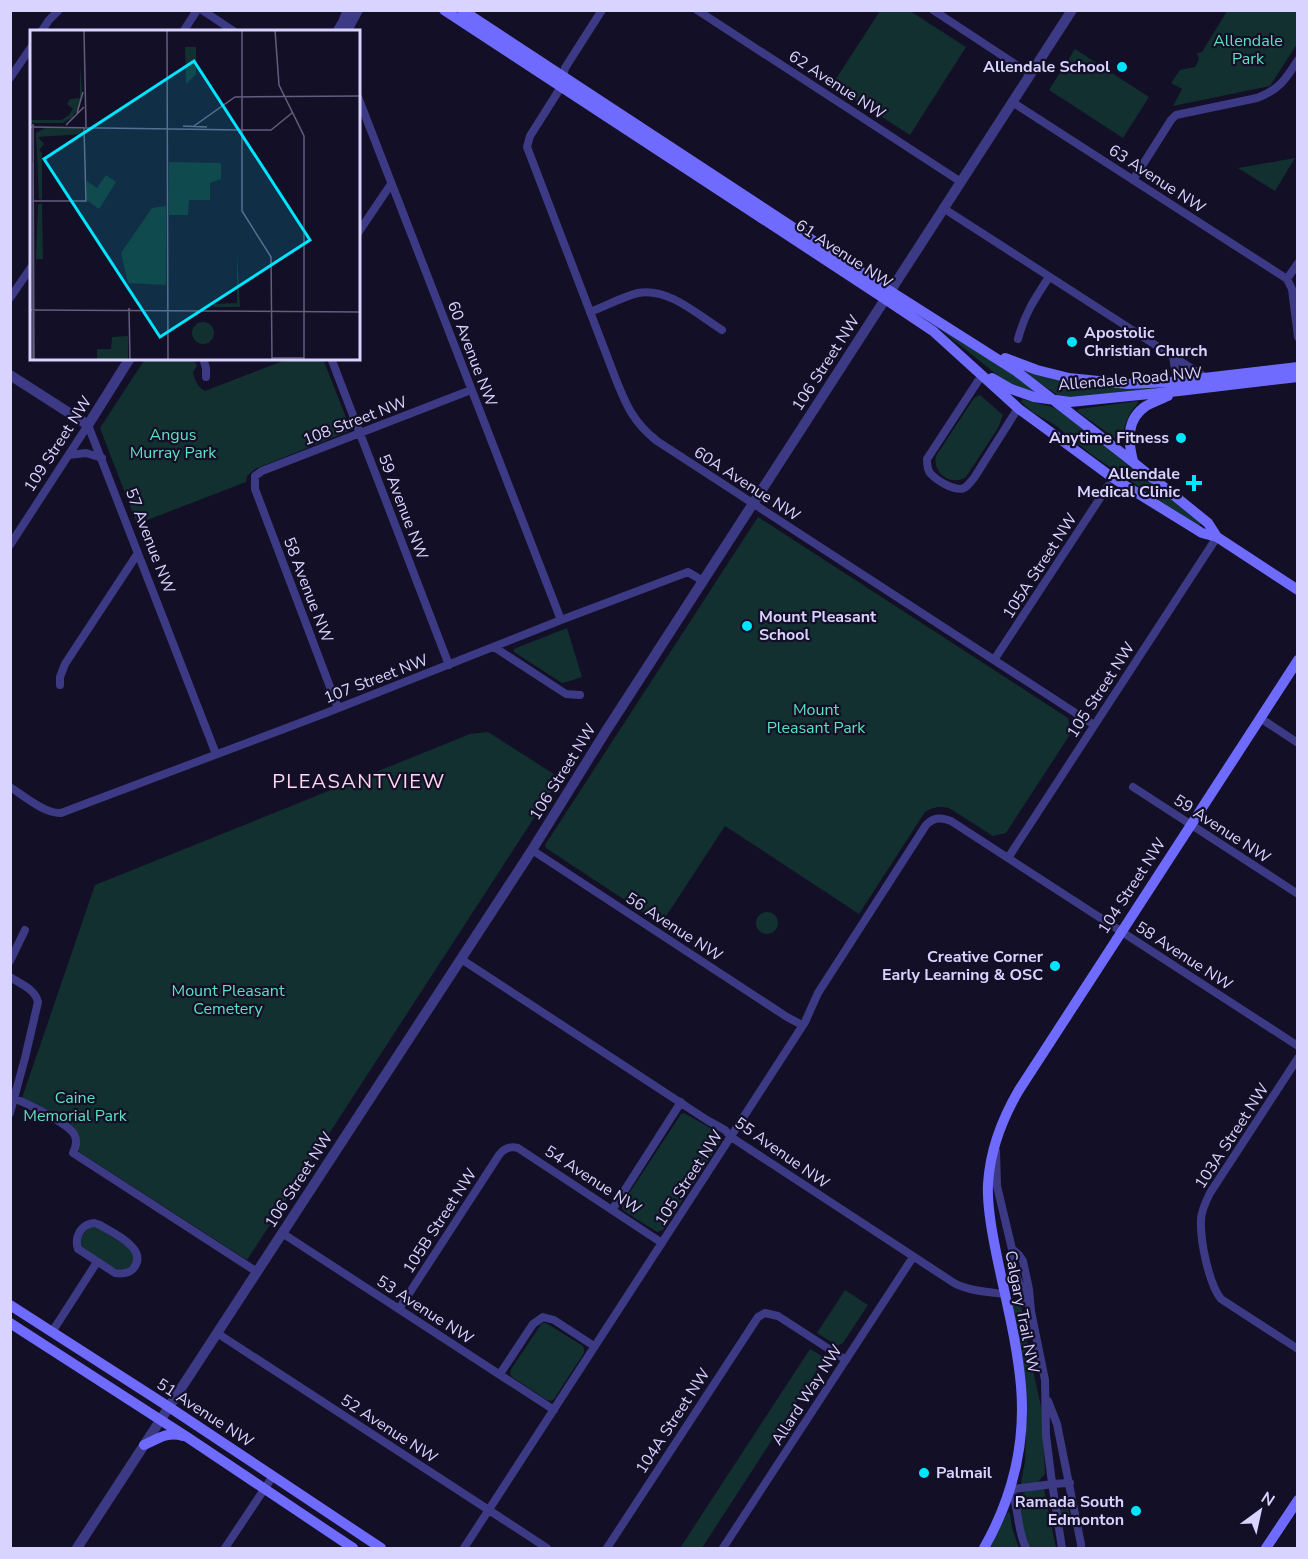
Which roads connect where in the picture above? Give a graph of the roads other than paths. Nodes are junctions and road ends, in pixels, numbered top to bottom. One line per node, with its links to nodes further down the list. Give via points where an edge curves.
1 (59, 10): 12 (street)
2 (197, 10): 13 (street)
3 (202, 10): 14 (street)
4 (348, 10): 15 (street)
5 (358, 10): 16 (street)
6 (444, 10): 21 (main road, 61 Avenue NW)
7 (462, 10): 21 (main road, 61 Avenue NW)
8 (602, 10): 21 (street, via 565,68)
9 (698, 10): 25 (street, 62 Avenue NW)
10 (933, 10): 19 (street)
11 (1071, 10): 19 (street, 106 Street NW)
12 (42, 30)
13 (184, 30)
14 (231, 30)
15 (338, 30)
16 (347, 30)
17 (30, 49): 20 (street)
18 (1298, 60): 24 (street, via 1269,93 1176,116)
19 (1030, 74): 23 (street, 106 Street NW)
20 (10, 78)
21 (562, 82): 33 (main road, 61 Avenue NW); 35 (street, 60A Avenue NW, via 527,147)
22 (360, 102): 26 (street, 60 Avenue NW)
23 (1012, 102): 24 (street, 63 Avenue NW); 25 (street, 106 Street NW)
24 (1133, 180): 32 (street, 63 Avenue NW)
25 (961, 182): 27 (street, 106 Street NW)
26 (391, 184): 28 (street); 52 (street, 60 Avenue NW)
27 (943, 208): 31 (street); 33 (street, 106 Street NW)
28 (360, 230)
29 (1298, 263): 32 (street)
30 (30, 269): 34 (street)
31 (1048, 277): 38 (street, via 1029,306); 41 (street)
32 (1287, 279): 37 (street, via 1292,289)
33 (888, 295): 39 (main road, 61 Avenue NW); 40 (main road, 61 Avenue NW); 62 (street, 106 Street NW)
34 (10, 298)
35 (590, 312): 36 (street, via 652,292 669,297); 62 (street, 60A Avenue NW, via 626,404 638,423 657,441)
36 (722, 330)
37 (1298, 337)
38 (1018, 339)
39 (945, 342): 53 (main road, Allendale Road NW, via 1005,386 1034,398); 63 (main road, 61 Avenue NW, via 1019,409 1085,458 1202,534)
40 (974, 343): 51 (main road, Allendale Road NW, via 1022,364 1069,378); 53 (main road, 61 Avenue NW)
41 (1173, 357): 49 (street); 51 (street)
42 (129, 360): 55 (street, 109 Street NW)
43 (204, 360): 47 (street)
44 (332, 360): 56 (street, 59 Avenue NW)
45 (1298, 367): 49 (main road, Allendale Road NW)
46 (10, 375): 55 (street)
47 (206, 377)
48 (1298, 377): 51 (main road, Allendale Road NW)
49 (1205, 378): 51 (main road, Allendale Road NW)
50 (978, 381): 54 (street, via 927,459 933,476 952,488 966,486)
51 (1178, 386): 53 (main road, Allendale Road NW); 59 (main road, via 1146,406 1130,425)
52 (471, 390): 56 (street, 108 Street NW); 68 (street, 60 Avenue NW)
53 (1056, 401): 59 (main road, 61 Avenue NW)
54 (1015, 413)
55 (88, 425): 57 (street, 109 Street NW); 58 (street, 57 Avenue NW)
56 (360, 433): 60 (street, 108 Street NW, via 262,471); 72 (street, 59 Avenue NW)
57 (69, 455): 58 (street, via 86,453); 64 (street, 109 Street NW)
58 (102, 458): 65 (street, 57 Avenue NW)
59 (1133, 462): 63 (main road, 61 Avenue NW, via 1208,523)
60 (254, 482): 75 (street, 58 Avenue NW)
61 (1108, 486): 70 (street, 105A Street NW)
62 (753, 504): 66 (street, 106 Street NW); 70 (street, 60A Avenue NW)
63 (1217, 537): 67 (main road, 61 Avenue NW); 77 (street, 105 Street NW)
64 (10, 545)
65 (138, 553): 73 (street, via 65,664); 79 (street, 57 Avenue NW)
66 (703, 581): 68 (street, 107 Street NW, via 688,572); 84 (street, 106 Street NW)
67 (1298, 590)
68 (561, 620): 69 (street, 107 Street NW)
69 (494, 647): 72 (street, 107 Street NW); 74 (street, via 566,694)
70 (994, 660): 77 (street, 60A Avenue NW)
71 (1298, 660): 76 (main road, 104 Street NW)
72 (449, 665): 75 (street, 107 Street NW)
73 (60, 685)
74 (580, 695)
75 (338, 708): 79 (street, 107 Street NW)
76 (1260, 718): 78 (street); 83 (main road, 104 Street NW)
77 (1094, 725): 85 (street, 105 Street NW)
78 (1298, 743)
79 (216, 754): 80 (street, 107 Street NW, via 57,813)
80 (10, 787)
81 (1133, 787): 83 (street, 59 Avenue NW)
82 (932, 820): 85 (street, 58 Avenue NW, via 951,821); 92 (street, 105 Street NW, via 818,993)
83 (1190, 825): 86 (street, 59 Avenue NW); 88 (main road, 104 Street NW)
84 (532, 850): 89 (street, 106 Street NW); 92 (street, 56 Avenue NW)
85 (1008, 858): 88 (street, 58 Avenue NW)
86 (1298, 894)
87 (25, 930): 90 (street)
88 (1121, 932): 93 (street, 58 Avenue NW); 98 (main road, 104 Street NW, via 1019,1090)
89 (461, 959): 96 (street, 55 Avenue NW); 102 (street, 106 Street NW)
90 (10, 961)
91 (10, 977): 95 (street, via 31,990 38,1002)
92 (802, 1025): 99 (street, 105 Street NW)
93 (1298, 1046)
94 (1298, 1058): 114 (street, 103A Street NW, via 1210,1193 1202,1213 1201,1234 1209,1274 1221,1299)
95 (15, 1099): 97 (street); 106 (street, via 72,1132 76,1142 73,1153)
96 (681, 1102): 99 (street, 55 Avenue NW); 101 (street)
97 (10, 1113)
98 (997, 1136): 107 (main road, Calgary Trail NW, via 988,1197); 117 (street, Calgary Trail NW, via 998,1186 1012,1250 1023,1261)
99 (731, 1137): 103 (street, 105 Street NW); 104 (street, 55 Avenue NW)
100 (506, 1148): 101 (street, 54 Avenue NW, via 518,1148); 109 (street, 105B Street NW)
101 (612, 1210): 103 (street, 54 Avenue NW)
102 (282, 1233): 106 (street, 106 Street NW); 109 (street, 53 Avenue NW)
103 (662, 1243): 113 (street, 105 Street NW)
104 (913, 1257): 107 (street, 55 Avenue NW, via 959,1286); 115 (street, Allard Way NW)
105 (98, 1262): 105 (street, via 121,1274 132,1271 138,1257 132,1245 99,1225 88,1224 76,1237 76,1243 78,1249); 111 (street)
106 (257, 1272): 112 (street, 106 Street NW)
107 (1005, 1294): 127 (main road, Calgary Trail NW, via 1022,1397 1020,1444)
108 (10, 1305): 111 (main road, 51 Avenue NW)
109 (399, 1309): 116 (street, 53 Avenue NW)
110 (10, 1323): 120 (main road, 51 Avenue NW)
111 (52, 1332): 118 (main road, 51 Avenue NW)
112 (217, 1334): 118 (street, 106 Street NW); 129 (street, 52 Avenue NW)
113 (594, 1346): 116 (street, via 554,1320 540,1318); 119 (street, 105 Street NW)
114 (1298, 1348)
115 (846, 1360): 137 (street, 104A Street NW, via 778,1316 765,1313 758,1317); 138 (street, Allard Way NW)
116 (500, 1374): 119 (street, 53 Avenue NW)
117 (1046, 1396): 124 (street, Calgary Trail NW); 125 (street, Calgary Trail NW, via 1057,1424)
118 (169, 1407): 120 (street, 106 Street NW); 123 (main road, 51 Avenue NW)
119 (554, 1410): 129 (street, 105 Street NW)
120 (160, 1420): 121 (main road, 51 Avenue NW); 122 (street, 106 Street NW)
121 (187, 1437): 122 (main road, via 166,1434); 126 (main road, 51 Avenue NW)
122 (144, 1445): 131 (street, 106 Street NW)
123 (273, 1476): 126 (street); 134 (main road, 51 Avenue NW)
124 (1052, 1483): 125 (street); 127 (street); 141 (street, Calgary Trail NW)
125 (1070, 1483): 130 (street, Calgary Trail NW)
126 (264, 1488): 132 (street); 133 (main road, 51 Avenue NW)
127 (1011, 1489): 139 (main road, Calgary Trail NW); 140 (street, Calgary Trail NW)
128 (1298, 1500): 142 (main road)
129 (489, 1510): 135 (street, 105 Street NW); 136 (street, 52 Avenue NW)
130 (1079, 1547)
131 (77, 1548)
132 (225, 1548)
133 (353, 1548)
134 (381, 1548)
135 (464, 1548)
136 (547, 1548)
137 (607, 1548)
138 (723, 1548)
139 (984, 1548)
140 (1026, 1548)
141 (1062, 1548)
142 (1266, 1548)

